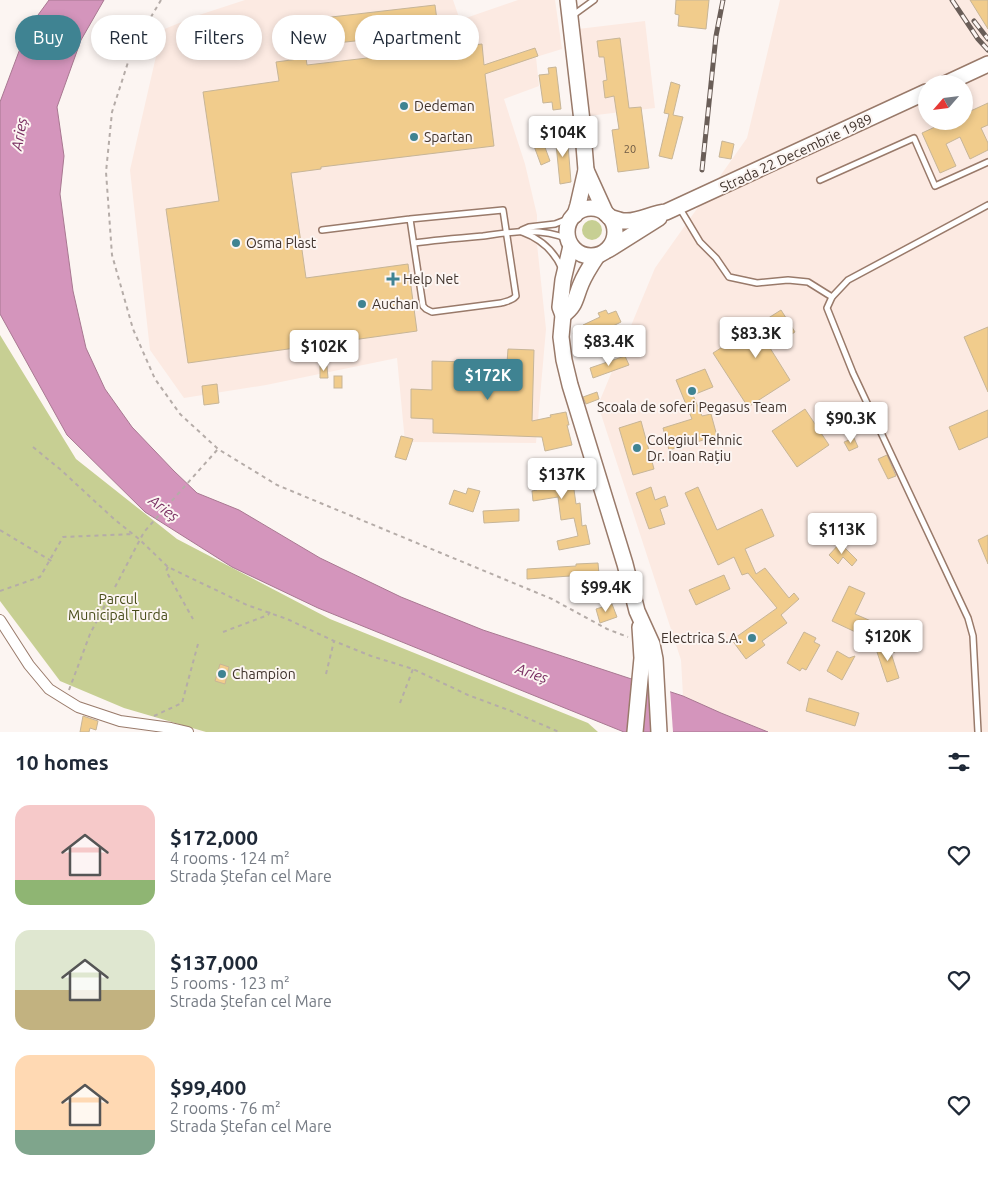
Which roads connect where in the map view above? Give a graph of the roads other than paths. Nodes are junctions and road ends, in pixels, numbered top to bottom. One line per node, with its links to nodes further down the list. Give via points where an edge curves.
1 (568, 0): 3 (main road)
2 (594, 0): 3 (lane)
3 (570, 18): 8 (main road)
4 (988, 64): 5 (main road)
5 (964, 75)
6 (918, 96): 11 (main road, Strada 22 Decembrie 1989)
7 (988, 162): 9 (lane, via 935,186 914,138)
8 (586, 170): 12 (main road); 13 (main road)
9 (820, 180)
10 (988, 205): 22 (lane, via 848,280)
11 (672, 210): 12 (main road, Strada 22 Decembrie 1989, via 625,221); 20 (main road, Strada 22 Decembrie 1989); 22 (lane, via 729,277 757,283 808,282)
12 (608, 215): 13 (main road, via 595,208 587,208); 20 (main road, via 615,232 614,240)
13 (574, 216): 16 (lane, via 555,224); 18 (main road, via 568,225)
14 (410, 219): 15 (lane); 17 (lane, via 503,210); 19 (lane)
15 (322, 230)
16 (519, 231): 17 (lane); 18 (lane, via 558,234); 21 (lane, via 543,243 553,254)
17 (507, 233): 19 (lane); 19 (lane, via 515,298 501,303 432,312 423,306)
18 (570, 242): 20 (main road, via 581,254); 21 (main road)
19 (414, 243)
20 (600, 254): 23 (main road, via 581,284 570,310)
21 (564, 277): 23 (main road)
22 (832, 297): 30 (lane, via 827,308 853,373 968,618 973,636)
23 (562, 315): 25 (main road, via 561,337 570,384 638,611)
24 (0, 620): 26 (street, via 49,689 78,707 120,721)
25 (649, 659): 28 (main road); 29 (main road)
26 (152, 727): 27 (street)
27 (188, 732)
28 (635, 732)
29 (659, 732)
30 (978, 732)

